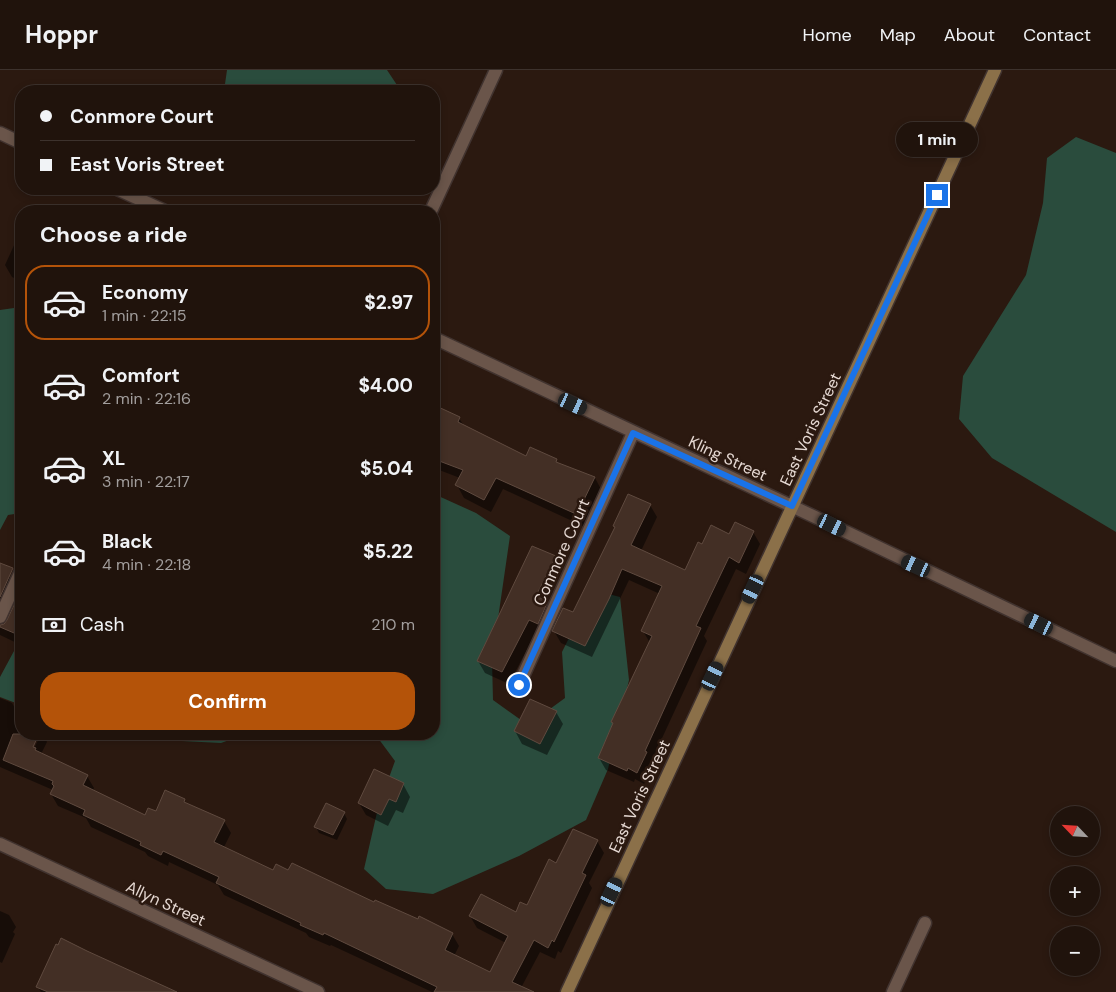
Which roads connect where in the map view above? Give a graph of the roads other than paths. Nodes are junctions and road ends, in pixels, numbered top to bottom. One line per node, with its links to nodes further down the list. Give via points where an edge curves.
1 (496, 70): 5 (street)
2 (996, 70): 10 (street, East Voris Street)
3 (0, 133): 4 (street)
4 (15, 141)
5 (440, 191)
6 (131, 195): 7 (street)
7 (152, 205)
8 (440, 341): 9 (street, Kling Street)
9 (633, 433): 10 (street, Kling Street); 14 (street, Conmore Court)
10 (792, 506): 13 (street, Kling Street); 18 (street, East Voris Street)
11 (15, 584): 12 (street)
12 (0, 617)
13 (1116, 661)
14 (519, 685)
15 (0, 844): 17 (street, Allyn Street)
16 (925, 923): 19 (street)
17 (318, 992)
18 (566, 992)
19 (893, 992)

